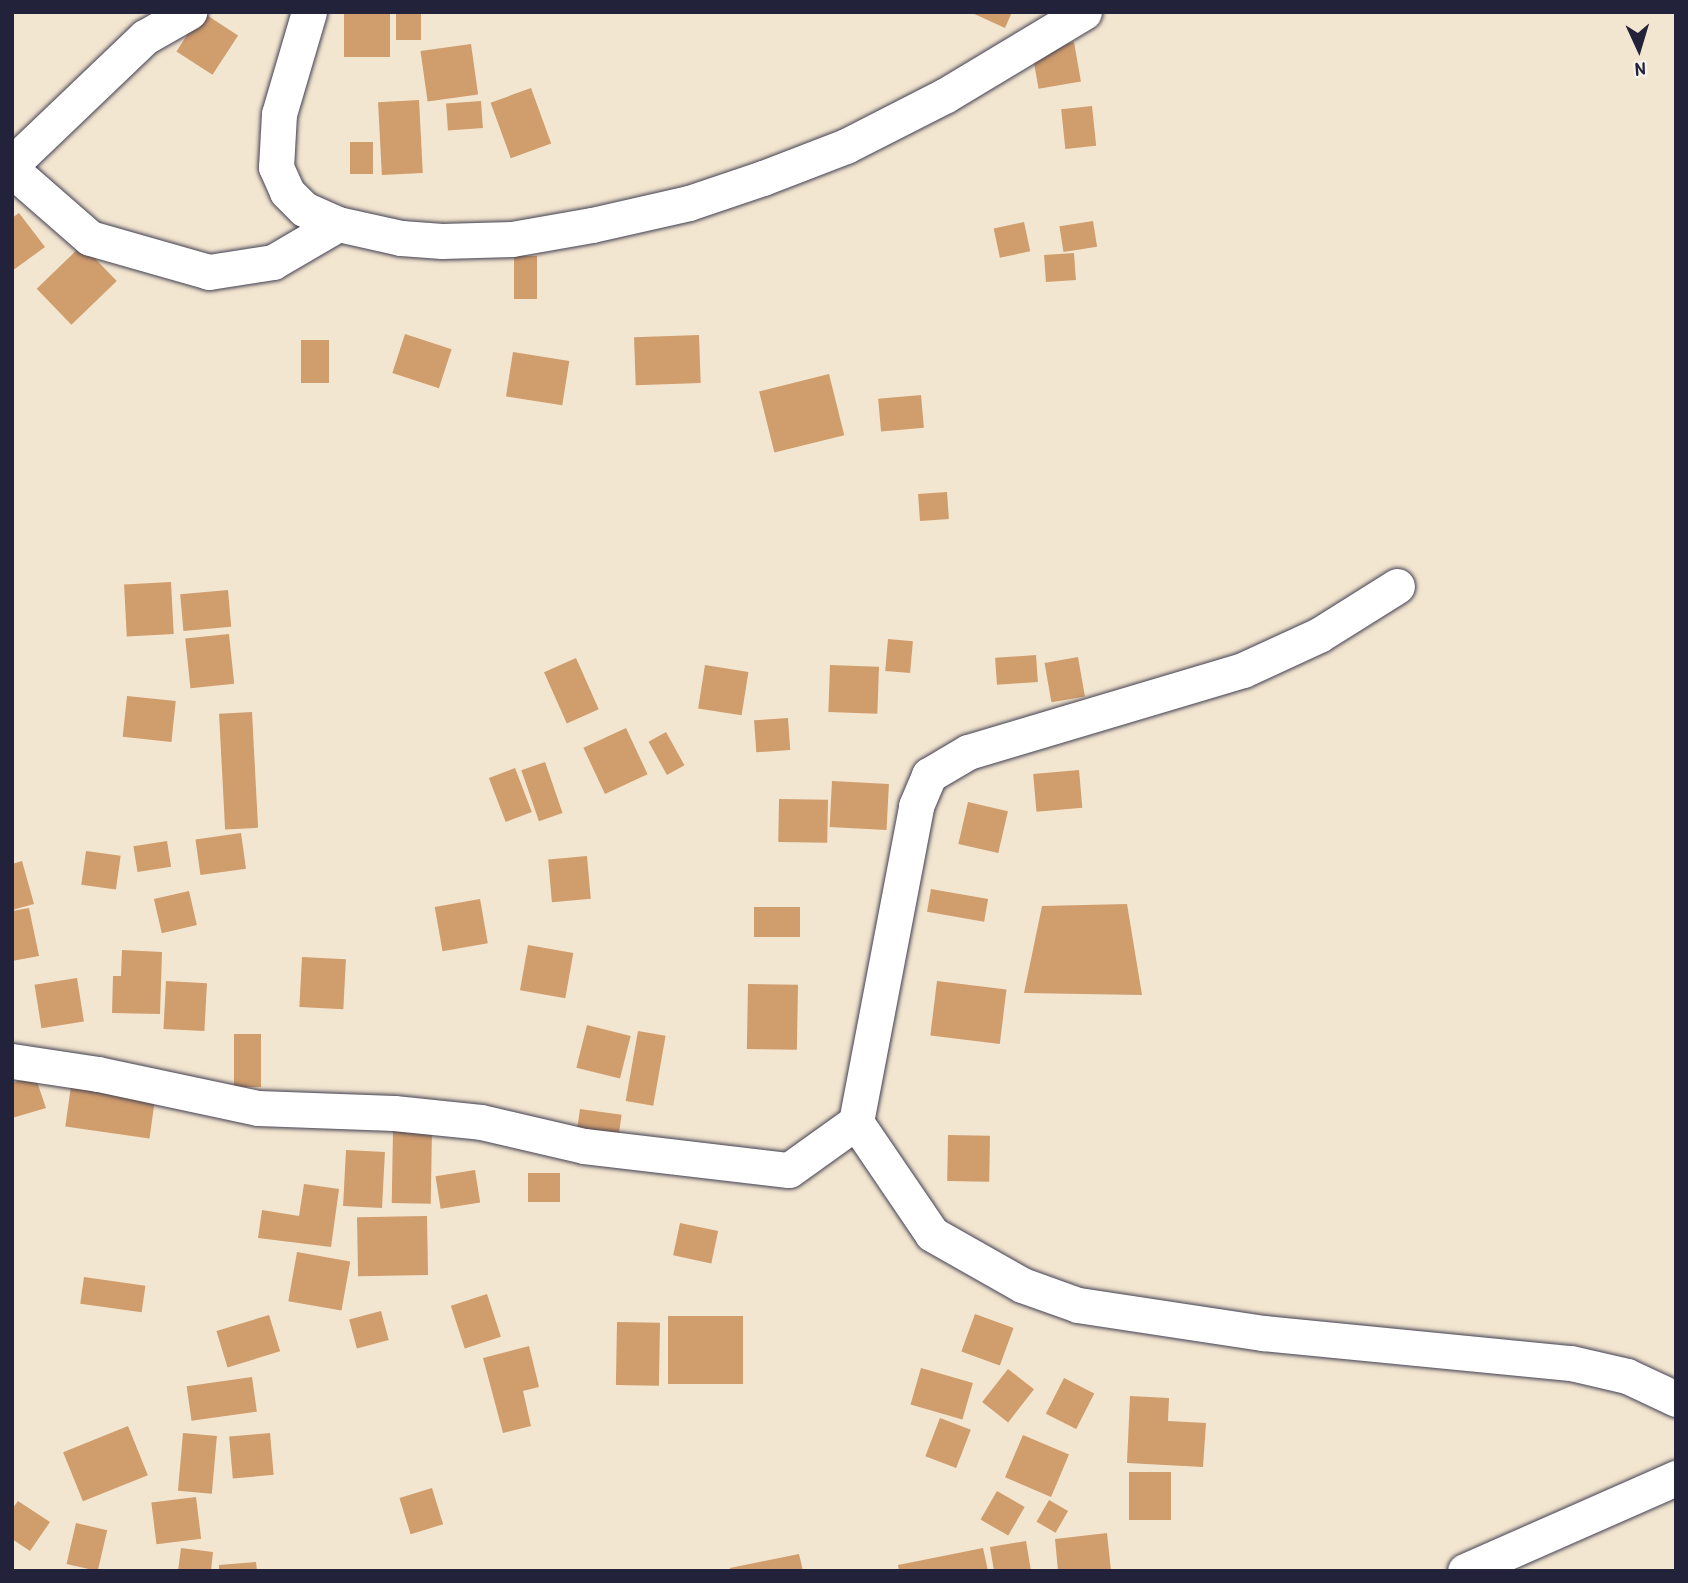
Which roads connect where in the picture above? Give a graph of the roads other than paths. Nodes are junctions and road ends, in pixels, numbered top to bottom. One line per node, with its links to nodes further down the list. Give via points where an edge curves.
1 (189, 12): 5 (street, via 145,37)
2 (309, 12): 7 (street, via 279,114 276,167 287,192 304,209)
3 (1084, 12): 4 (street)
4 (1045, 26): 7 (street, via 946,94 846,146 689,203 512,239 401,238)
5 (12, 164)
6 (12, 170): 7 (street, via 90,238 209,272 273,262)
7 (338, 225)
8 (1397, 586): 10 (street, via 1319,635 1243,670 968,752 929,775 916,806)
9 (12, 1061): 10 (street, via 258,1108 394,1113 481,1122 584,1146 789,1170)
10 (856, 1122): 11 (street, via 932,1234 1022,1285 1078,1305 1250,1331 1571,1363 1627,1376)
11 (1676, 1399)
12 (1676, 1478): 13 (street)
13 (1465, 1571)

